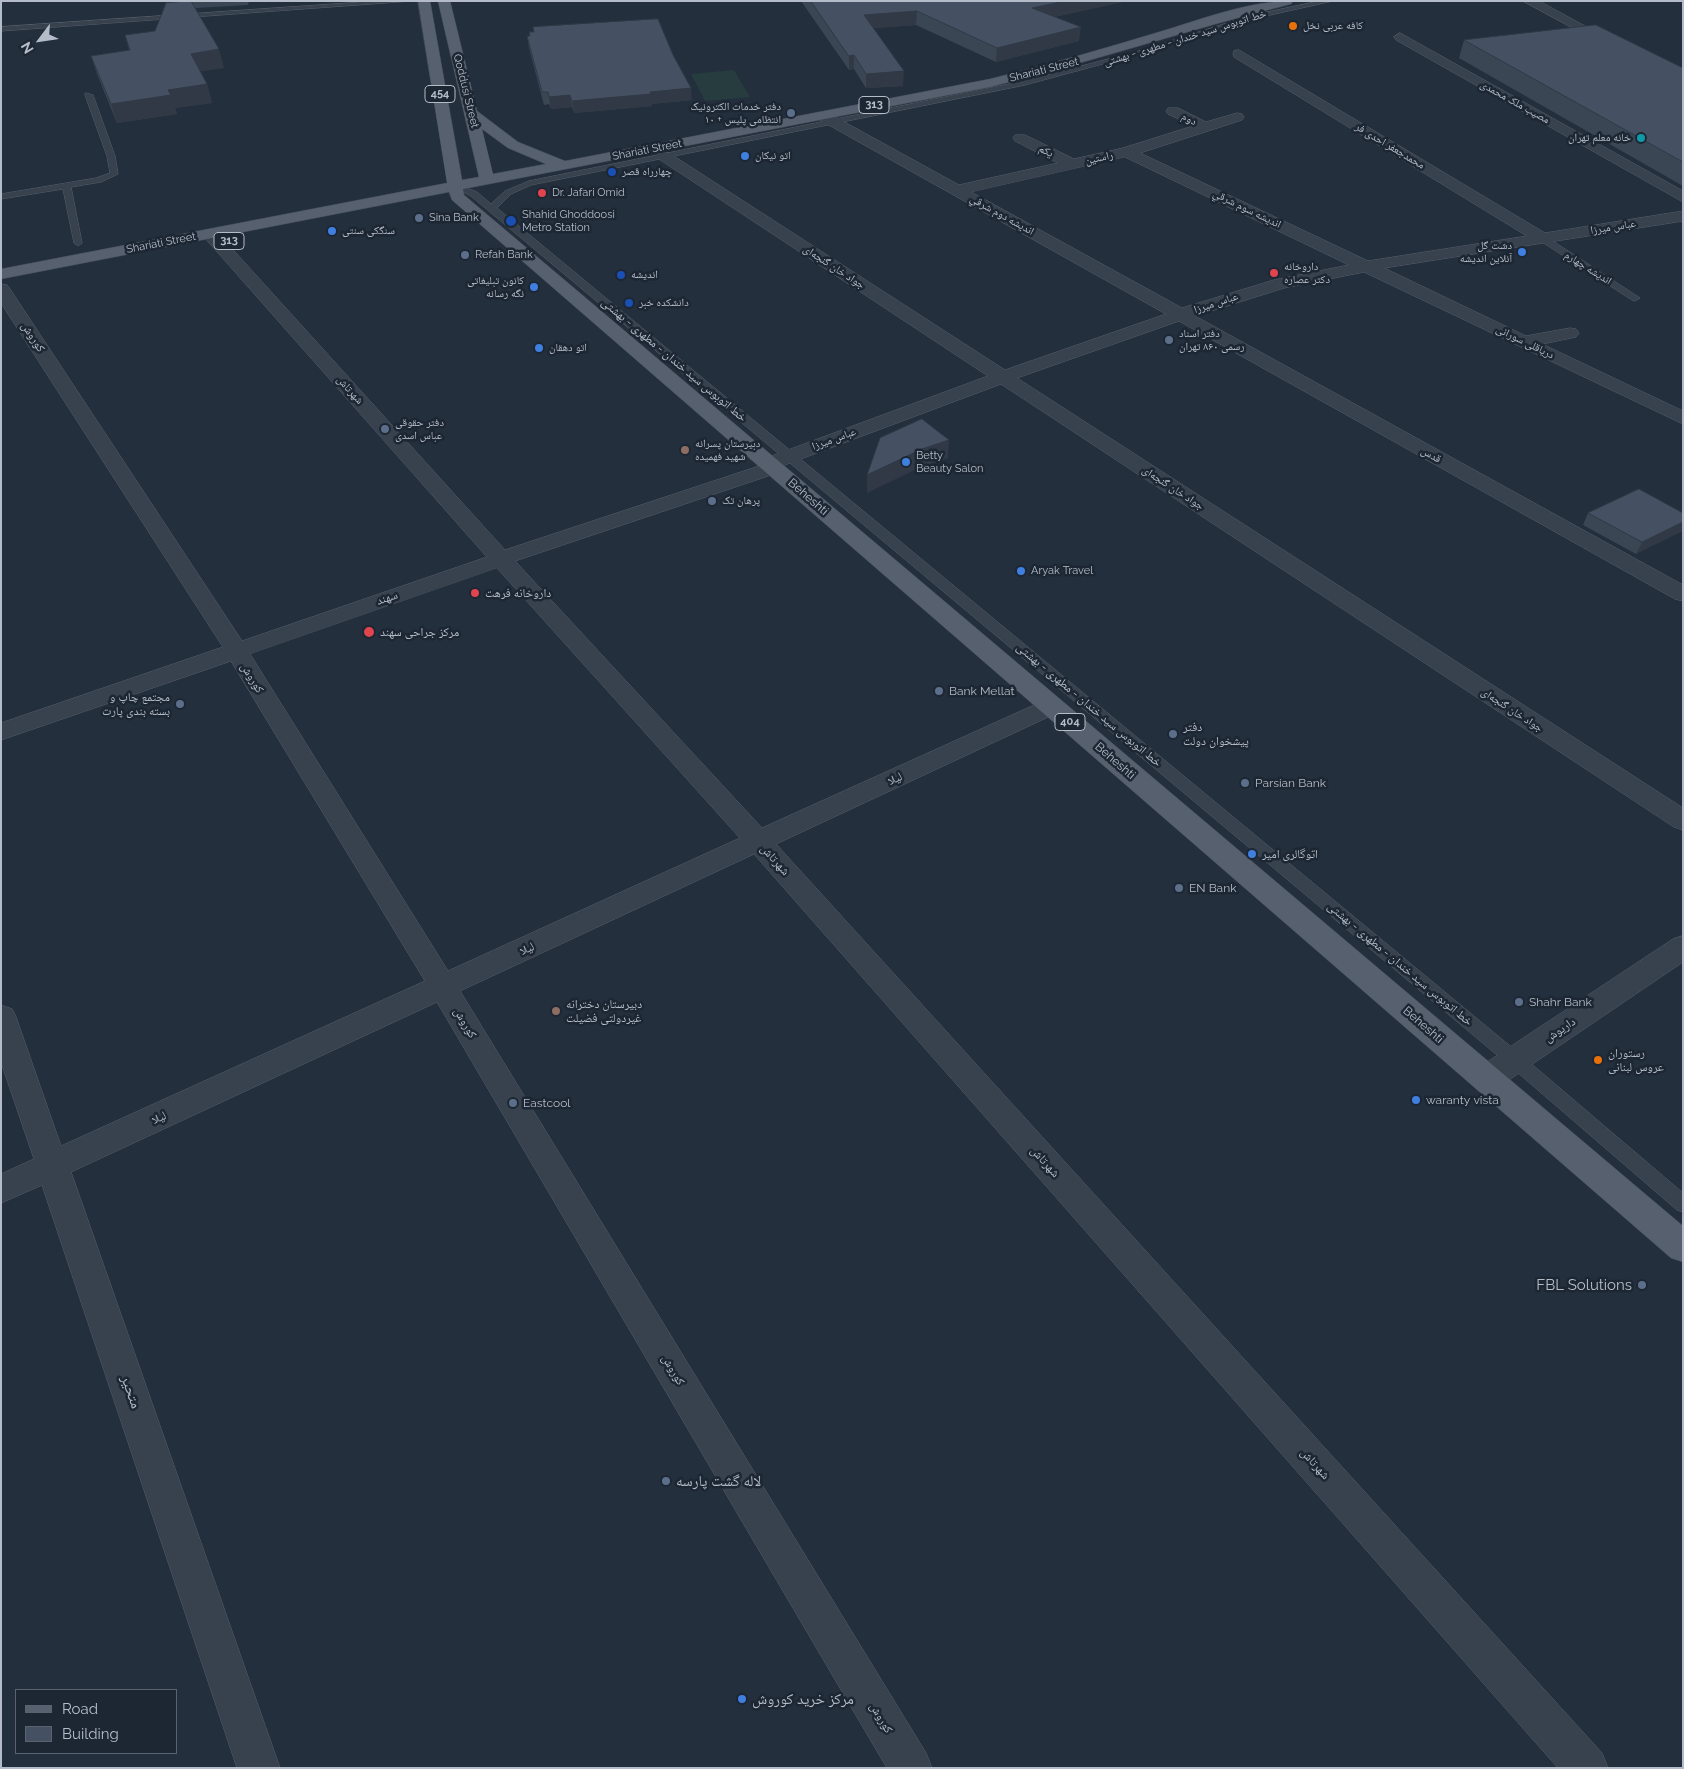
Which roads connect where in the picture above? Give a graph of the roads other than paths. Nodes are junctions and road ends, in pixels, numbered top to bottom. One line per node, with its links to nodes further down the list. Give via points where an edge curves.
1 (409, 1): 7 (lane)
2 (424, 1): 25 (main road, Qoddusi Street / 454)
3 (444, 1): 13 (main road, Qoddusi Street / 454)
4 (1287, 1): 15 (main road, Shariati Street / 313, via 1236,13 1064,65)
5 (1330, 1): 15 (lane, خط اتوبوس سید خندان - مطهری - بهشتی, via 1251,17 1048,78)
6 (1529, 1): 9 (street)
7 (1, 28)
8 (1400, 37): 27 (street, مصیب ملک محمدی)
9 (1623, 49)
10 (1239, 54): 30 (street, محمدجعفر احدی فر)
11 (89, 95): 23 (lane, via 111,156 114,174)
12 (1173, 111): 16 (street, دوم)
13 (471, 113): 21 (main road, via 508,143); 22 (main road, Qoddusi Street / 454)
14 (1237, 117): 16 (street, راستین)
15 (829, 119): 18 (main road, Shariati Street / 313); 24 (street, انديشه دوم شرقي)
16 (1205, 127): 19 (street, راستین)
17 (1020, 138): 20 (street, یکم)
18 (658, 152): 21 (main road, Shariati Street / 313); 28 (lane, via 515,188); 40 (street, جواد خان گنجه‌ای)
19 (1127, 152): 20 (street, راستین); 33 (street, اندیشه سوم شرقي)
20 (1072, 164): 24 (street, راستین)
21 (564, 166): 22 (main road, Shariati Street / 313)
22 (487, 181): 25 (main road, Shariati Street / 313)
23 (66, 185): 26 (lane); 32 (lane)
24 (958, 190): 37 (street, انديشه دوم شرقي)
25 (456, 191): 28 (lane, خط اتوبوس سید خندان - مطهری - بهشتی, via 474,194); 31 (main road, Shariati Street / 313); 42 (main road, Beheshti / 404)
26 (1, 196)
27 (1683, 197)
28 (492, 209): 42 (lane, خط اتوبوس سید خندان - مطهری - بهشتی)
29 (1683, 216): 30 (street, عباس میرزا)
30 (1542, 238): 33 (street, عباس میرزا); 36 (lane, اندیشه چهارم)
31 (214, 239): 34 (main road, Shariati Street / 313); 35 (main road, Shariati Street / 313); 43 (street, شهرتاش)
32 (78, 243)
33 (1367, 266): 37 (street, عباس میرزا, via 1280,284); 39 (street, دریاقلی سورانی)
34 (1, 274)
35 (1, 287): 45 (street, کوروش)
36 (1635, 298)
37 (1179, 315): 40 (street, عباس میرزا); 44 (street, قدس)
38 (1570, 333): 39 (street)
39 (1523, 342): 41 (street, دریاقلی سورانی)
40 (1003, 377): 42 (street, عباس میرزا); 48 (street, جواد خان گنجه‌ای)
41 (1683, 418)
42 (773, 461): 43 (street, سهند); 46 (main road, Beheshti / 404); 53 (lane, خط اتوبوس سید خندان - مطهری - بهشتی)
43 (496, 553): 45 (street, سهند); 49 (street, شهرتاش)
44 (1683, 594)
45 (236, 650): 47 (street, سهند); 51 (street, کوروش)
46 (1052, 706): 49 (street, لیلا); 54 (main road, Beheshti / 404)
47 (1, 732)
48 (1683, 821)
49 (759, 842): 51 (street, لیلا); 61 (street, شهرتاش)
50 (1683, 947): 53 (street, داریوش)
51 (443, 987): 55 (street, لیلا); 60 (street, کوروش)
52 (1, 1017): 55 (street, متحیر)
53 (1515, 1060): 54 (street, داریوش); 57 (lane, خط اتوبوس سید خندان - مطهری - بهشتی)
54 (1486, 1079): 58 (main road, Beheshti / 404)
55 (54, 1166): 56 (street, لیلا); 59 (street, متحیر)
56 (1, 1189)
57 (1683, 1204)
58 (1683, 1247)
59 (259, 1768)
60 (911, 1768)
61 (1586, 1768)

